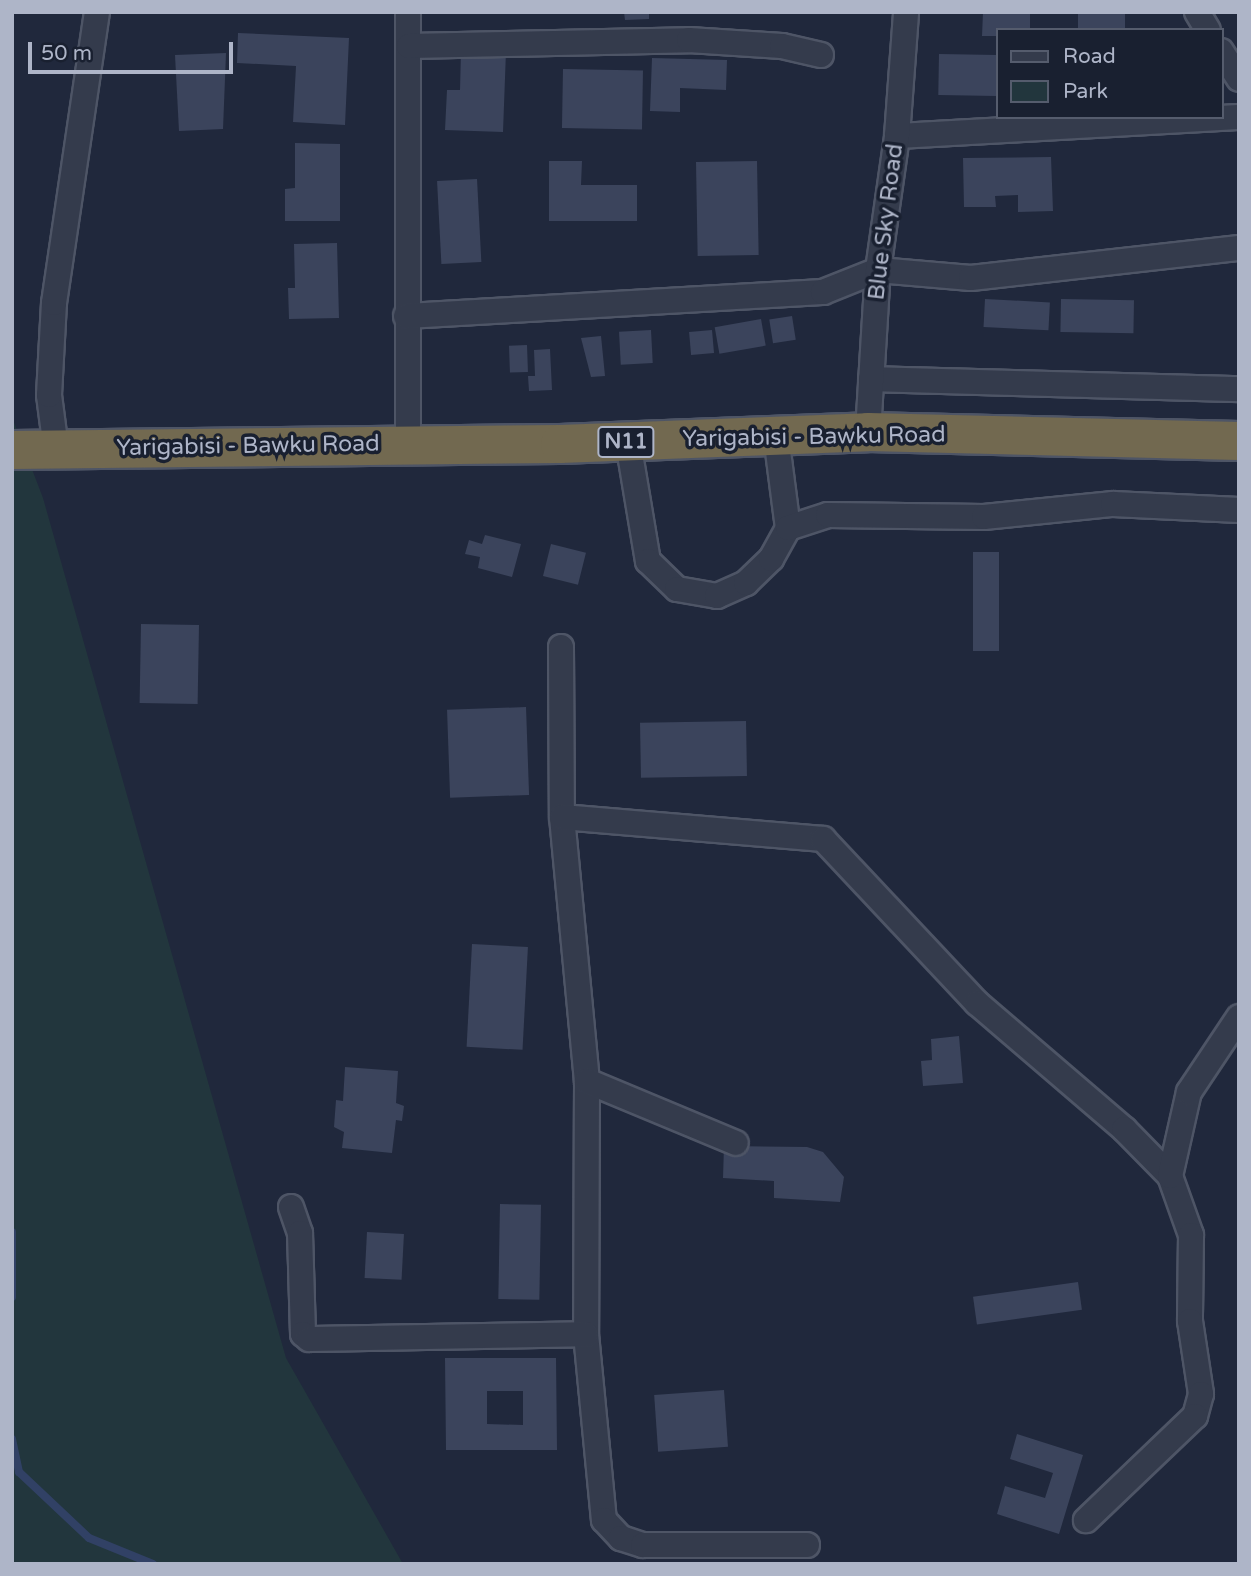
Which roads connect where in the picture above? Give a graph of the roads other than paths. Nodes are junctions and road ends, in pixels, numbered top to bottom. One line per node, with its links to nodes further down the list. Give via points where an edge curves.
1 (97, 12): 22 (street, via 54,303 49,395)
2 (408, 12): 6 (street)
3 (906, 12): 11 (street, Blue Sky Road)
4 (1197, 12): 5 (street)
5 (1207, 28)
6 (409, 46): 8 (street, via 689,40 782,46); 14 (street)
7 (1223, 54): 9 (street)
8 (821, 55)
9 (1239, 79)
10 (1203, 119): 11 (street)
11 (897, 136): 13 (street, Blue Sky Road)
12 (1239, 248): 13 (street, via 971,278)
13 (878, 270): 14 (street, via 823,292); 15 (street, Blue Sky Road)
14 (406, 316): 21 (street)
15 (871, 379): 16 (street); 17 (street, Blue Sky Road)
16 (1239, 388)
17 (868, 432): 18 (highway, Yarigabisi - Bawku Road / N11); 19 (highway, Yarigabisi - Bawku Road / N11)
18 (776, 436): 20 (highway, Yarigabisi - Bawku Road / N11); 25 (street)
19 (1239, 441)
20 (628, 442): 21 (highway, Yarigabisi - Bawku Road / N11); 25 (street, via 648,561 677,589 717,596 746,583 771,559)
21 (408, 443): 22 (highway, Yarigabisi - Bawku Road / N11)
22 (56, 449): 23 (highway, Yarigabisi - Bawku Road / N11)
23 (12, 450)
24 (1239, 510): 25 (street, via 1113,504 984,517 828,514)
25 (788, 528)
26 (561, 647): 27 (street)
27 (562, 817): 29 (street); 31 (street, via 823,839 977,1003)
28 (1239, 1017): 31 (street, via 1189,1092)
29 (587, 1081): 30 (street); 33 (street)
30 (736, 1143)
31 (1170, 1175): 34 (street, via 1191,1235 1190,1321 1201,1394 1195,1416)
32 (291, 1207): 33 (street, via 300,1233 303,1334 309,1339)
33 (586, 1334): 35 (street, via 604,1520 621,1538 643,1545)
34 (1086, 1520)
35 (807, 1545)

